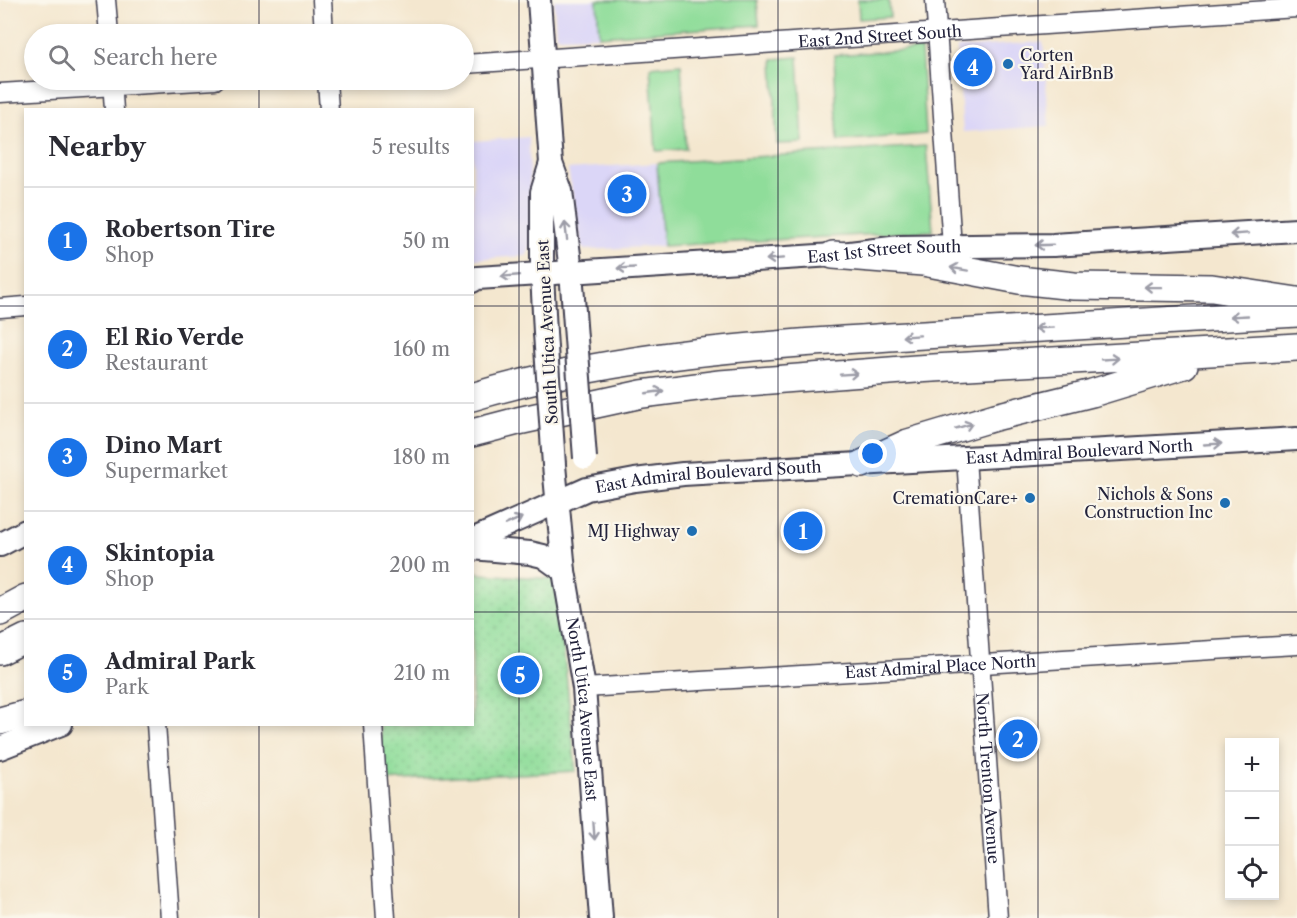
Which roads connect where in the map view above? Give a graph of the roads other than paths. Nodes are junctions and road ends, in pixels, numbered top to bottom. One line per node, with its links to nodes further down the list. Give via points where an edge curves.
1 (106, 0): 6 (street)
2 (322, 0): 7 (street)
3 (539, 0): 9 (main road, South Utica Avenue East)
4 (935, 0): 8 (street)
5 (1297, 8): 8 (street, East 2nd Street South)
6 (108, 24)
7 (323, 24)
8 (937, 32): 9 (street, East 2nd Street South); 19 (street)
9 (543, 59): 10 (street, East 2nd Street South); 17 (main road, South Utica Avenue East)
10 (474, 63)
11 (34, 90): 14 (street)
12 (113, 90): 15 (street)
13 (328, 90): 16 (street)
14 (0, 93)
15 (114, 108)
16 (329, 108)
17 (550, 163): 21 (main road, South Utica Avenue East, one-way to 17, via 561,191); 22 (main road, South Utica Avenue East, via 542,192)
18 (1297, 230): 19 (main road, East 1st Street South, one-way to 19)
19 (952, 247): 20 (main road, East 1st Street South, via 900,247)
20 (833, 255): 21 (main road, East 1st Street South, one-way to 21); 24 (highway, one-way to 20, via 1212,288 1074,286 923,262)
21 (571, 272): 22 (main road, East 1st Street South); 35 (main road, South Utica Avenue East, bridge)
22 (542, 273): 23 (main road, East 1st Street South, one-way to 23); 36 (main road, South Utica Avenue East, bridge)
23 (474, 279)
24 (1297, 301)
25 (24, 306): 26 (street)
26 (0, 308)
27 (1297, 313): 30 (highway, one-way to 30, via 745,347 591,367)
28 (1297, 347): 29 (highway)
29 (1230, 351): 31 (highway, one-way to 29, via 642,394 720,384); 34 (highway, one-way to 29, via 908,443)
30 (474, 396)
31 (474, 433)
32 (1297, 439): 33 (main road, East Admiral Boulevard North, one-way to 32)
33 (966, 459): 34 (main road, East Admiral Boulevard North); 47 (street, North Trenton Avenue)
34 (862, 464): 35 (main road, East Admiral Boulevard South, via 683,474)
35 (587, 489): 36 (main road, East Admiral Boulevard South)
36 (556, 502): 38 (main road, East Admiral Boulevard South, one-way to 36); 41 (main road, North Utica Avenue East)
37 (24, 532): 39 (main road)
38 (474, 539)
39 (0, 545)
40 (474, 548): 41 (main road, via 543,556)
41 (564, 571): 48 (main road, North Utica Avenue East)
42 (24, 599): 43 (highway)
43 (0, 612)
44 (24, 639): 46 (highway)
45 (1297, 645): 47 (street, East Admiral Place North)
46 (0, 651)
47 (980, 664): 48 (street, East Admiral Place North); 58 (street, North Trenton Avenue)
48 (584, 688): 57 (main road, North Utica Avenue East, one-way to 57)
49 (24, 715): 50 (highway)
50 (0, 721)
51 (56, 726): 54 (main road)
52 (156, 726): 55 (street)
53 (373, 726): 56 (street)
54 (0, 748)
55 (170, 918)
56 (386, 918)
57 (601, 918)
58 (998, 918)

